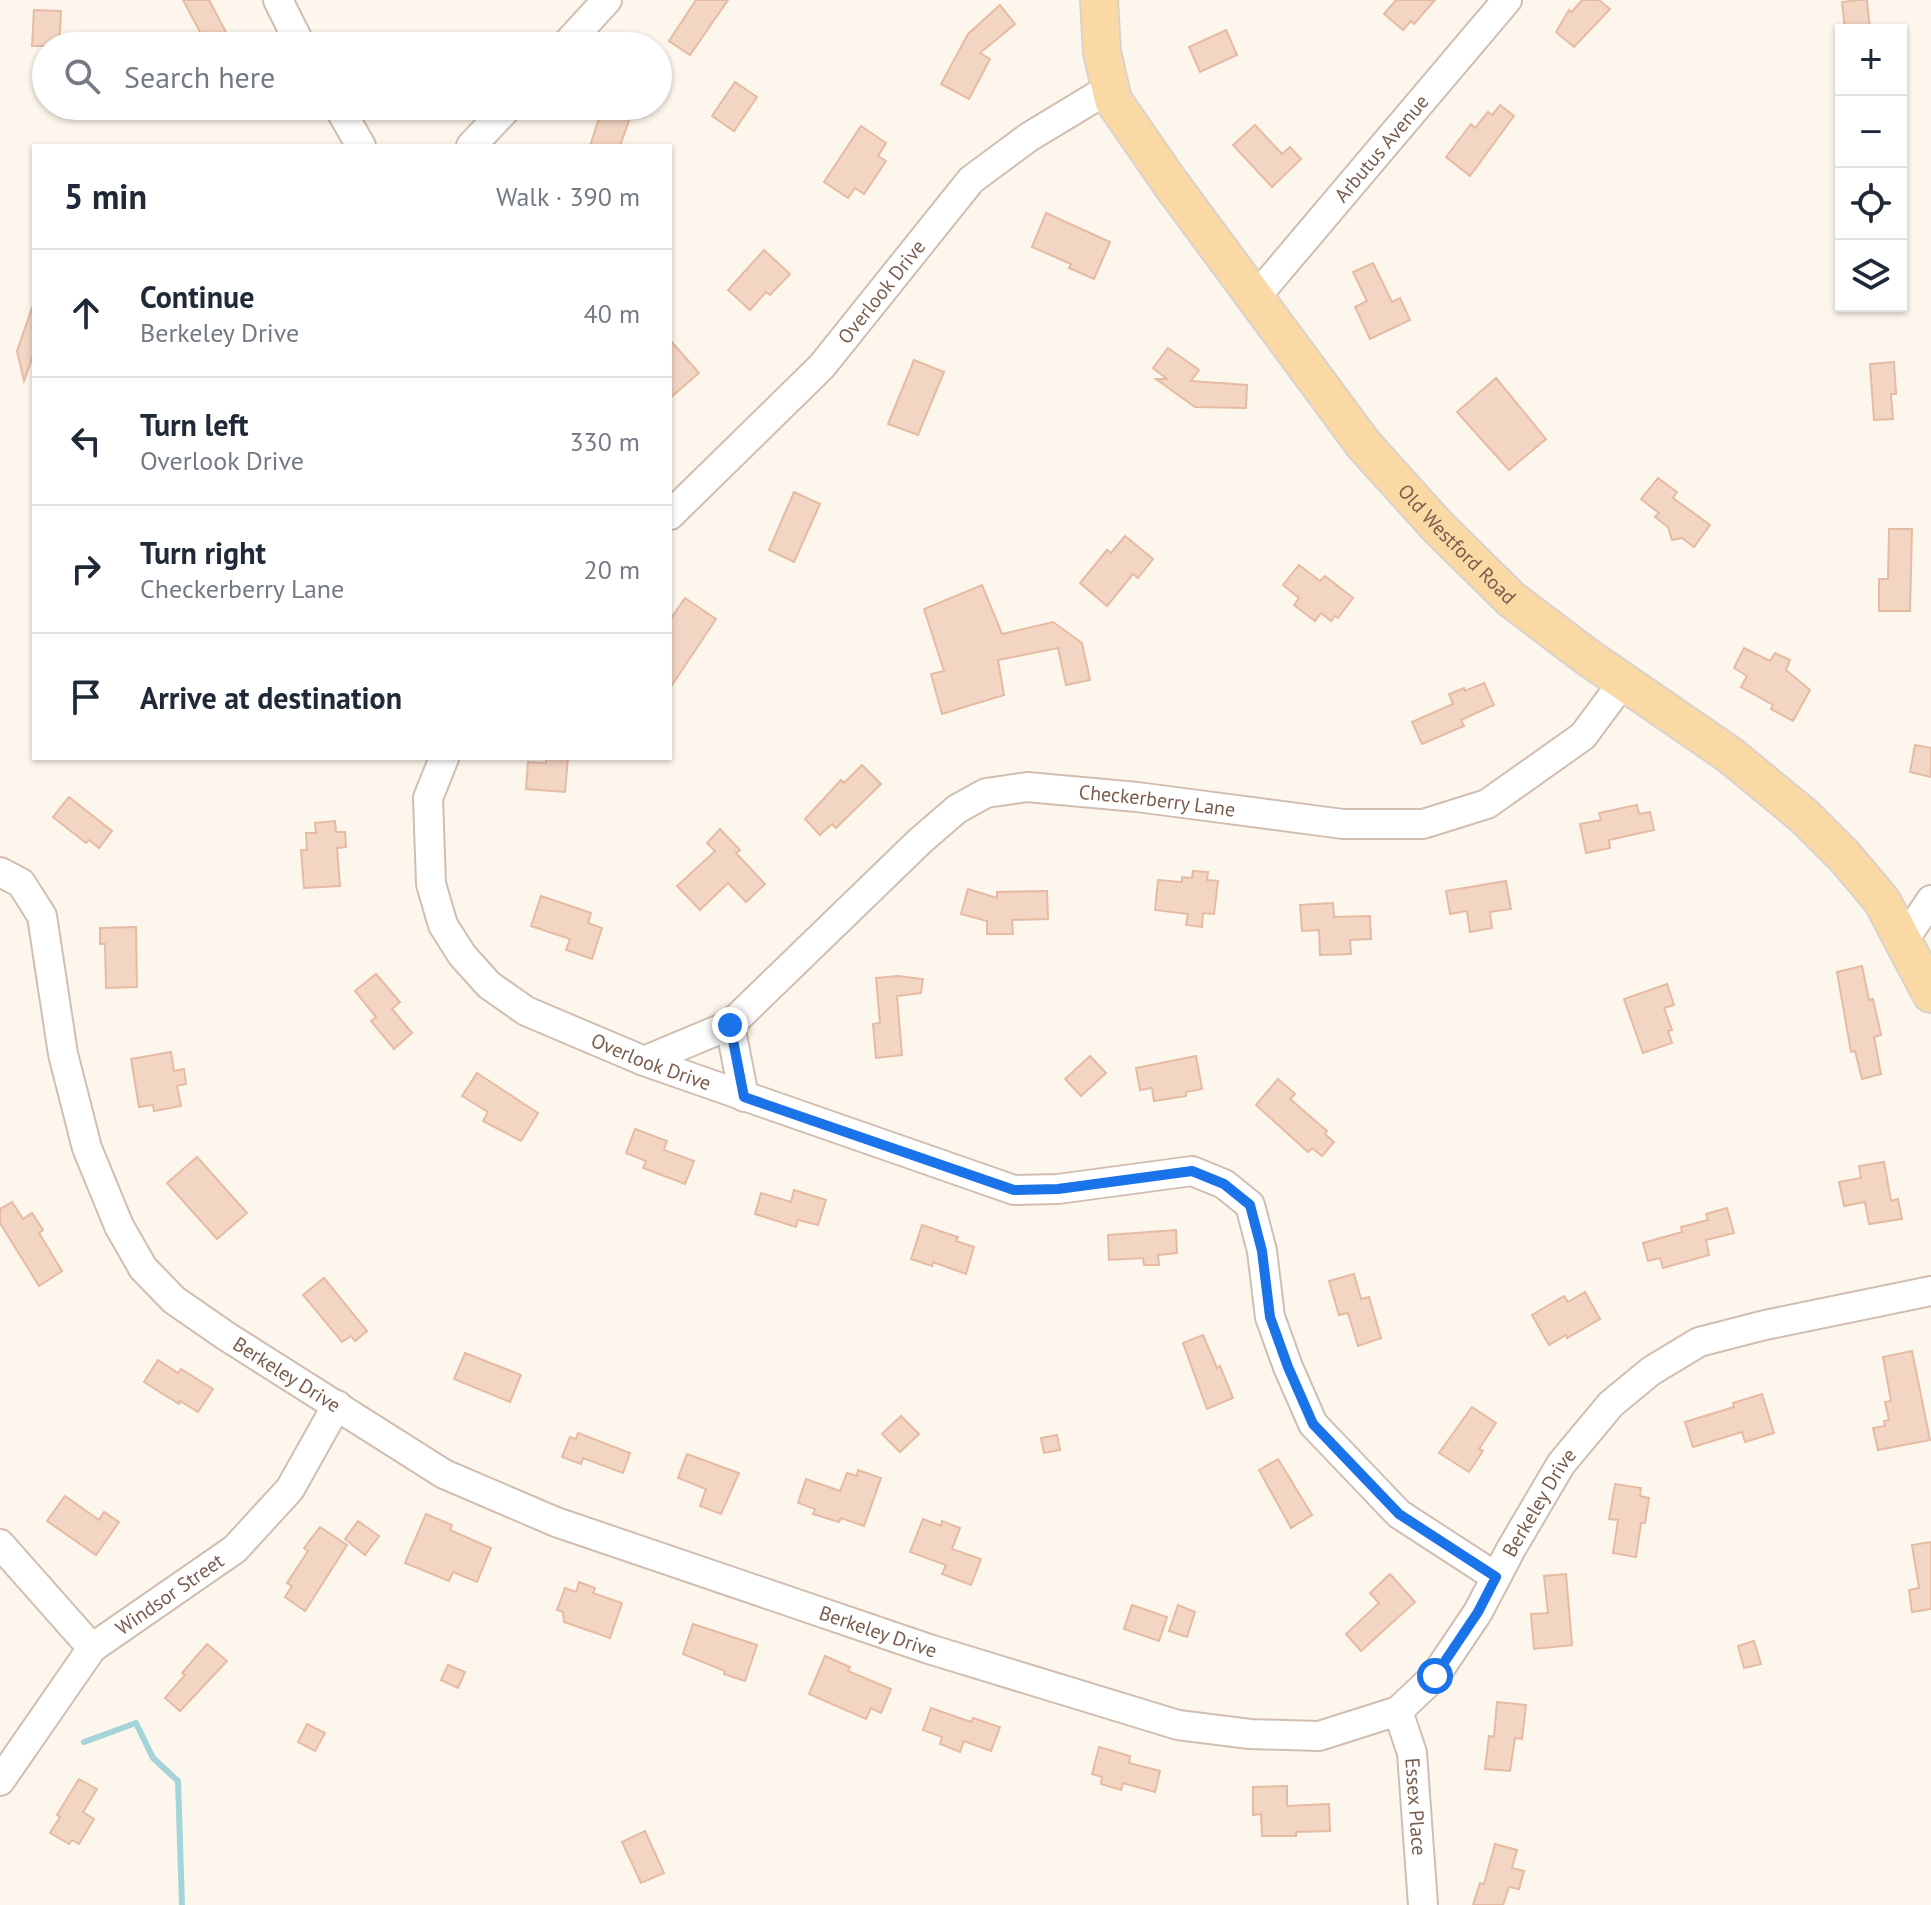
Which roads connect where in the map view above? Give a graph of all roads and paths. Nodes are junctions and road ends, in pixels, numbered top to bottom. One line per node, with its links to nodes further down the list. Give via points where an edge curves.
1 (278, 0): 5 (street)
2 (607, 0): 6 (street)
3 (1099, 0): 7 (main road, Old Westford Road)
4 (1507, 0): 12 (street, Arbutus Avenue)
5 (294, 32)
6 (578, 32)
7 (1110, 88): 12 (main road, Old Westford Road, via 1113,100); 13 (street, Overlook Drive, via 971,180 822,366)
8 (346, 120): 10 (street)
9 (496, 120): 11 (street)
10 (360, 144)
11 (473, 144)
12 (1255, 298): 14 (main road, Old Westford Road, via 1364,445 1438,527 1511,599)
13 (672, 513)
14 (1623, 682): 18 (main road, Old Westford Road, via 1730,755 1804,816 1882,901); 20 (street, Checkerberry Lane, via 1583,736 1487,804 1423,824 1343,824 1027,787 986,793 957,809 920,841)
15 (443, 760): 21 (street, Overlook Drive, via 428,798 431,884 443,925 462,955 489,985 526,1011)
16 (0, 872): 24 (street, Berkeley Drive, via 21,883 42,916 63,1054 87,1148 143,1268 174,1300)
17 (1931, 900): 18 (street)
18 (1904, 940): 19 (main road, Old Westford Road)
19 (1931, 994)
20 (730, 1025): 21 (street, Checkerberry Lane); 22 (street)
21 (644, 1061): 22 (street, Overlook Drive)
22 (744, 1097): 26 (street, Overlook Drive, via 1014,1190 1192,1171 1224,1184 1250,1205 1270,1317 1313,1424 1399,1514)
23 (1931, 1291): 26 (street, Berkeley Drive, via 1699,1342 1651,1371 1611,1404 1561,1464)
24 (337, 1405): 27 (street, Windsor Street, via 290,1489 235,1549); 28 (street, Berkeley Drive, via 444,1474 556,1522 929,1649 1178,1725 1319,1736)
25 (0, 1544): 27 (street)
26 (1496, 1577): 28 (street, Berkeley Drive, via 1435,1676)
27 (92, 1648): 29 (street, Windsor Street)
28 (1398, 1711): 30 (street, Essex Place, via 1412,1753)
29 (0, 1781)
30 (1423, 1905)

